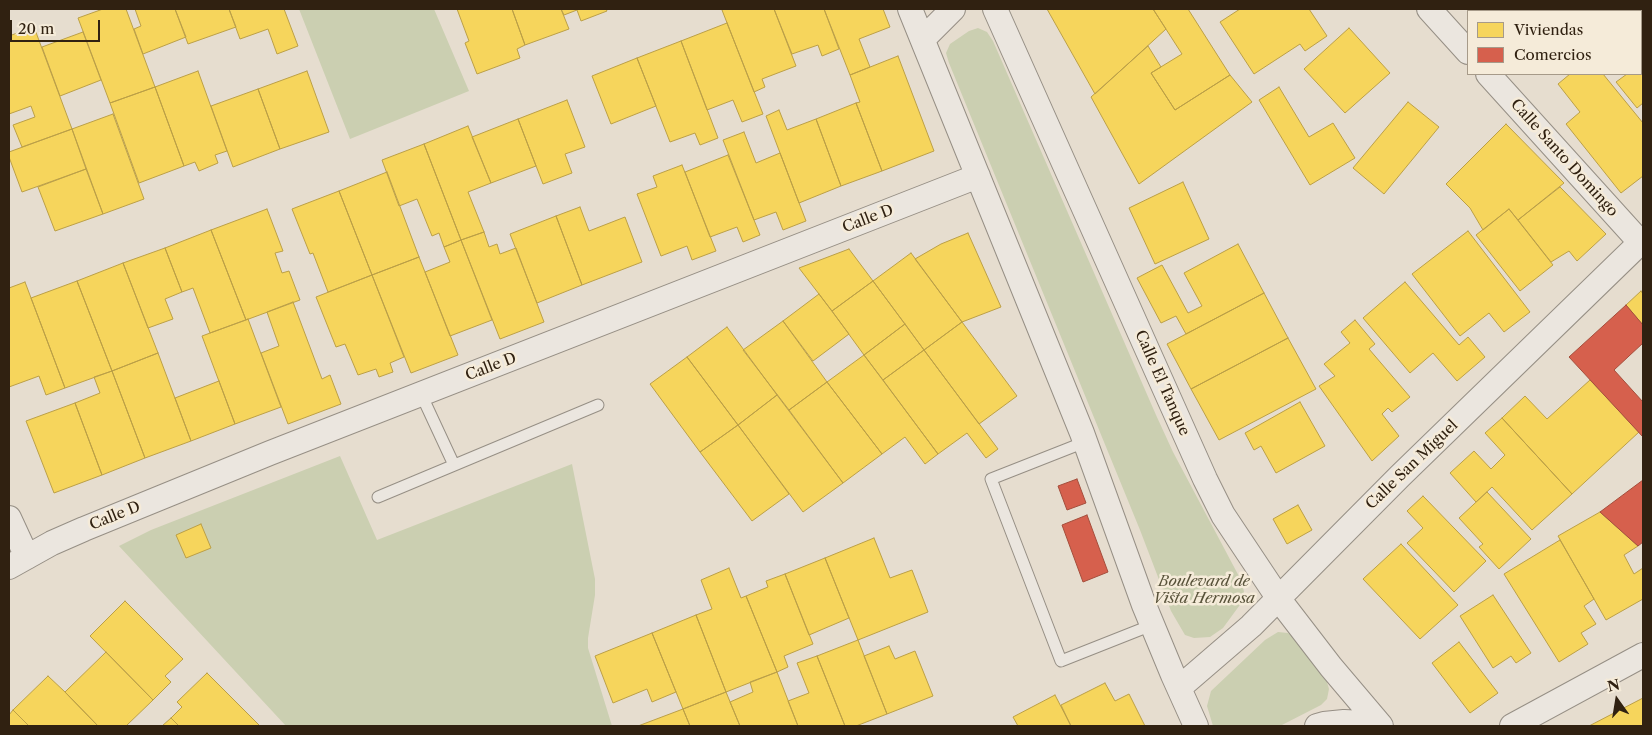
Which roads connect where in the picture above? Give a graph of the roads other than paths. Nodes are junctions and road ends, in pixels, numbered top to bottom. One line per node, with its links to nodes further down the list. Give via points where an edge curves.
1 (910, 9): 5 (street)
2 (953, 9): 5 (street)
3 (995, 9): 17 (street, Calle El Tanque, via 1205,480 1223,515)
4 (1429, 9): 6 (street)
5 (922, 39): 8 (street)
6 (1467, 51)
7 (1489, 75): 9 (street, Calle Santo Domingo)
8 (978, 176): 10 (street, Calle D); 12 (street)
9 (1642, 241): 17 (street, Calle San Miguel)
10 (422, 394): 13 (lane); 16 (street, Calle D, via 84,529)
11 (598, 405): 13 (lane)
12 (1085, 442): 18 (street); 18 (lane, via 990,478 1061,661)
13 (454, 465): 14 (lane)
14 (378, 497)
15 (9, 518): 16 (street)
16 (18, 562)
17 (1278, 598): 20 (street, Calle San Miguel, via 1245,632); 24 (street, Calle El Tanque)
18 (1152, 625): 20 (street)
19 (1643, 655): 25 (street)
20 (1179, 688): 21 (street)
21 (1196, 726)
22 (1317, 726): 23 (street, via 1344,722)
23 (1375, 726)
24 (1381, 726)
25 (1512, 726)

